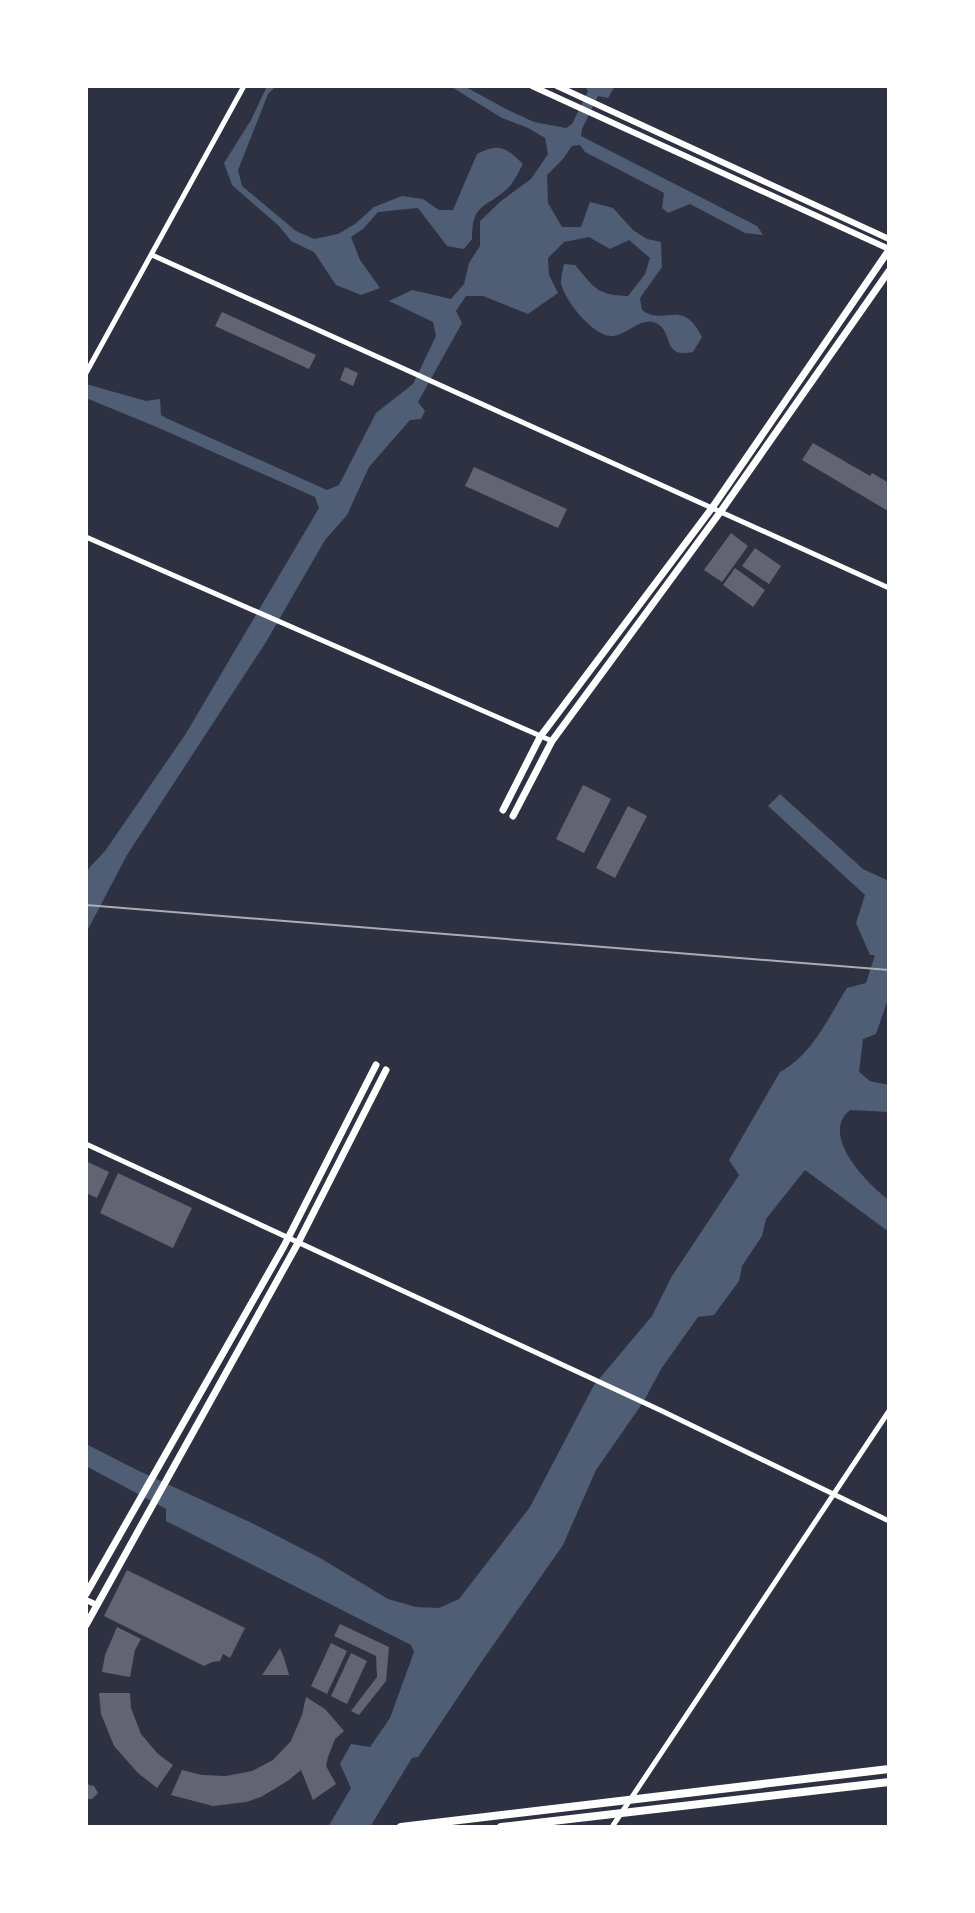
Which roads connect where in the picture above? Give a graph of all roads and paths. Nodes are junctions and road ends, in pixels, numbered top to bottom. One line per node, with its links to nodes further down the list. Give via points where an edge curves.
1 (244, 86): 6 (street)
2 (532, 86): 5 (street)
3 (557, 86): 4 (street)
4 (889, 239)
5 (889, 250): 9 (main road)
6 (152, 255): 8 (street); 9 (street)
7 (889, 271): 10 (main road)
8 (86, 373)
9 (712, 508): 10 (street); 13 (main road)
10 (721, 511): 12 (street); 14 (main road)
11 (86, 537): 13 (street)
12 (889, 588)
13 (540, 737): 14 (street); 15 (main road)
14 (552, 741): 16 (main road)
15 (503, 810)
16 (513, 816)
17 (376, 1065): 20 (main road)
18 (386, 1070): 21 (main road)
19 (86, 1144): 20 (street)
20 (288, 1238): 21 (street); 25 (main road)
21 (298, 1243): 23 (street); 26 (main road)
22 (889, 1411): 23 (street)
23 (833, 1495): 24 (street); 31 (street)
24 (889, 1521)
25 (86, 1597): 26 (street)
26 (97, 1605): 27 (main road)
27 (88, 1615): 28 (main road)
28 (86, 1625)
29 (889, 1769): 31 (highway)
30 (889, 1782): 32 (highway)
31 (629, 1800): 32 (street); 33 (highway)
32 (620, 1813): 35 (highway); 36 (street)
33 (408, 1826): 34 (highway)
34 (401, 1827)
35 (501, 1827)
36 (612, 1827)

